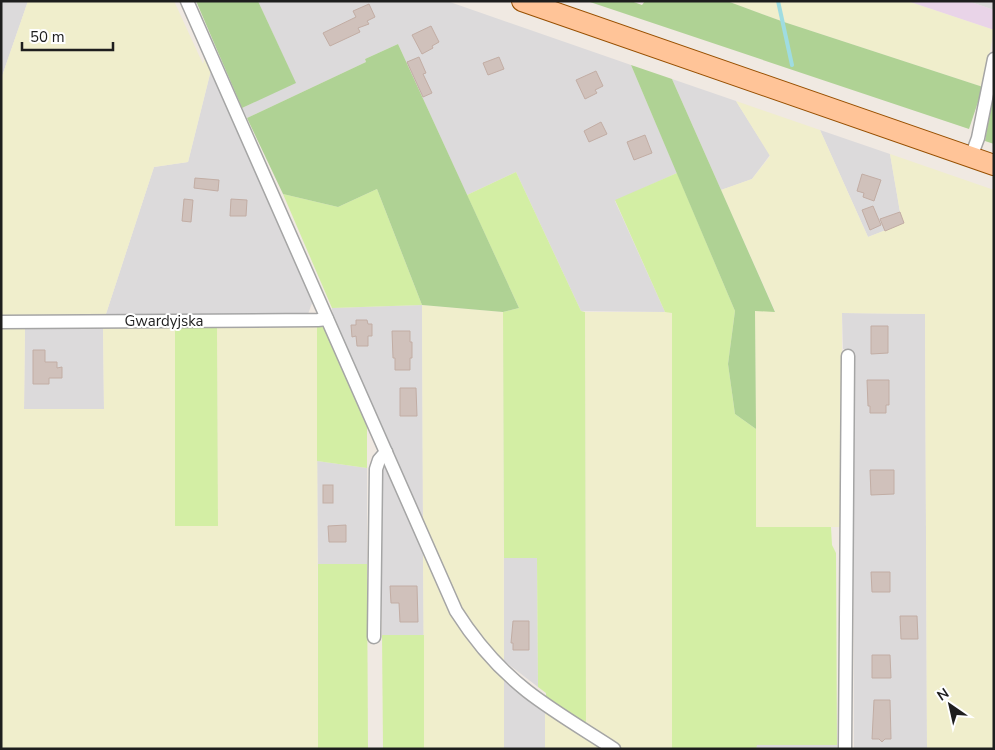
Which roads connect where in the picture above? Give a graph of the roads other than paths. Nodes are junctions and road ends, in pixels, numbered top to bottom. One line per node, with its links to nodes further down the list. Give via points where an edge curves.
1 (188, 1): 6 (street)
2 (525, 2): 4 (main road)
3 (994, 59): 4 (street)
4 (971, 157): 5 (main road)
5 (994, 164)
6 (327, 319): 7 (street, Gwardyjska); 9 (street)
7 (1, 322)
8 (848, 356): 12 (street)
9 (386, 452): 10 (street, via 378,460 376,469); 11 (street, via 456,611 470,634 528,692)
10 (374, 637)
11 (614, 749)
12 (845, 749)

